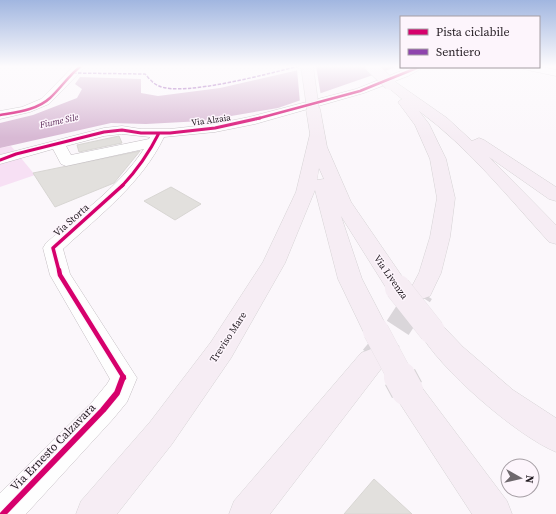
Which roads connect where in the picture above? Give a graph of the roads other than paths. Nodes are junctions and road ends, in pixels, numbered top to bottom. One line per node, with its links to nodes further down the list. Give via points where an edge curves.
1 (57, 90): 6 (street, via 50,98 39,104 22,111)
2 (310, 90): 10 (highway, Via Livenza, bridge)
3 (360, 90): 8 (street, Via Alzaia, via 250,122)
4 (395, 90): 14 (highway, via 422,124 438,159 446,198 440,237 430,273)
5 (398, 90): 7 (highway)
6 (0, 115)
7 (442, 121): 12 (highway, via 456,126); 13 (highway)
8 (157, 137): 9 (street, Via Alzaia, via 122,130); 9 (street, via 66,161); 16 (street, Via Storta, via 149,153 119,188 53,248 60,275 124,378)
9 (58, 143): 11 (street, Via Alzaia)
10 (315, 145): 15 (highway, via 350,279); 17 (highway, Via Livenza, bridge, via 319,147 342,202 398,288 432,331 502,400); 19 (highway, Treviso Mare, via 305,192 274,263 221,350 162,433)
11 (0, 160)
12 (556, 195)
13 (556, 237)
14 (422, 290)
15 (374, 346): 20 (highway); 21 (highway, bridge)
16 (118, 393): 18 (street, Via Ernesto Calzavara)
17 (556, 436)
18 (3, 514)
19 (94, 514)
20 (247, 514)
21 (494, 514)

